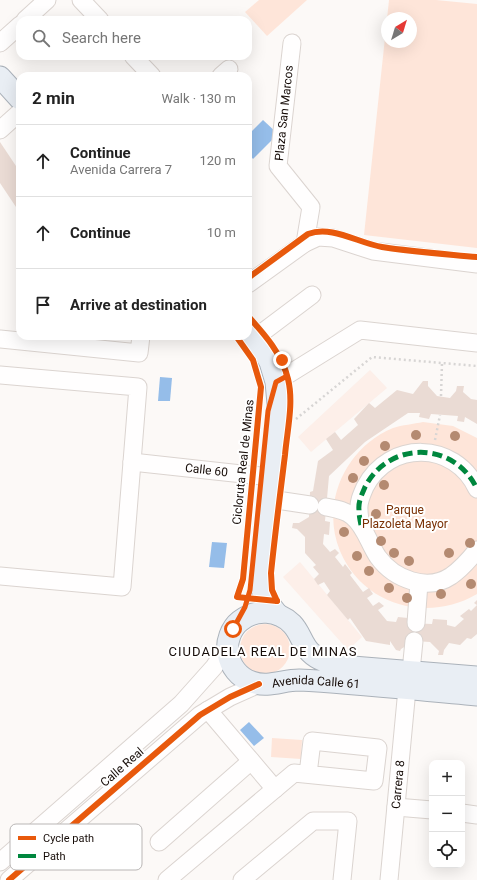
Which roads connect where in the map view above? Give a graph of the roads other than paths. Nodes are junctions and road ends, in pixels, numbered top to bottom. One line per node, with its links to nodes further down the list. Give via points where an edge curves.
1 (47, 0): 3 (street)
2 (81, 0): 4 (street)
3 (29, 16)
4 (96, 16)
5 (16, 29): 6 (street)
6 (0, 43)
7 (292, 43): 14 (street, Plaza San Marcos, via 278,166 310,207)
8 (137, 60): 9 (street)
9 (148, 72)
10 (0, 77): 11 (main road)
11 (16, 95)
12 (16, 116): 13 (street)
13 (0, 130)
14 (305, 243): 15 (street, via 324,237 373,251); 16 (street)
15 (477, 264)
16 (252, 281)
17 (312, 295): 18 (street)
18 (252, 334): 23 (main road, via 270,362)
19 (0, 339): 20 (street, via 139,353)
20 (141, 340)
21 (477, 343): 23 (street, via 360,330)
22 (0, 375): 24 (street, via 138,387)
23 (276, 382): 25 (main road, via 268,411); 27 (main road, via 280,414)
24 (132, 462): 25 (street, Calle 60); 30 (street, via 122,587)
25 (261, 476): 33 (main road, via 250,590)
26 (477, 489): 28 (street, via 457,463 433,453 409,452 386,463 370,478 358,509)
27 (270, 499): 28 (street, via 340,509 352,515); 32 (main road, via 261,585 264,597)
28 (361, 525): 31 (street, via 379,558 390,570 403,578)
29 (477, 550): 31 (street, via 450,577 436,582)
30 (0, 576)
31 (420, 583): 34 (street)
32 (277, 614): 33 (main road, via 256,612); 38 (main road, Avenida Calle 61, via 292,624 311,652 324,661)
33 (238, 623): 36 (main road, via 233,629)
34 (416, 623)
35 (414, 641): 38 (street, Carrera 8)
36 (228, 646): 39 (main road, Avenida Calle 61, via 234,669 250,682); 49 (street, Calle Real, via 214,667 181,704)
37 (477, 676): 38 (main road, Avenida Calle 61)
38 (409, 680): 39 (main road, Avenida Calle 61, via 299,680); 40 (main road, Avenida Calle 61); 45 (street, Carrera 8)
39 (259, 684): 41 (street, Calle Real)
40 (477, 695)
41 (208, 710): 42 (street); 50 (street, Calle Real)
42 (251, 761): 44 (street); 51 (street)
43 (308, 774): 44 (street, via 294,773)
44 (275, 789): 56 (street)
45 (396, 807): 46 (street); 59 (street, Carrera 8)
46 (429, 810)
47 (465, 813): 48 (street)
48 (477, 815)
49 (44, 824)
50 (73, 824)
51 (159, 842)
52 (10, 853): 53 (street, Calle Real)
53 (0, 862)
54 (21, 870): 55 (street, Calle Real)
55 (9, 880)
56 (167, 880)
57 (242, 880): 58 (street, via 313,821 348,821)
58 (342, 880)
59 (389, 880)

